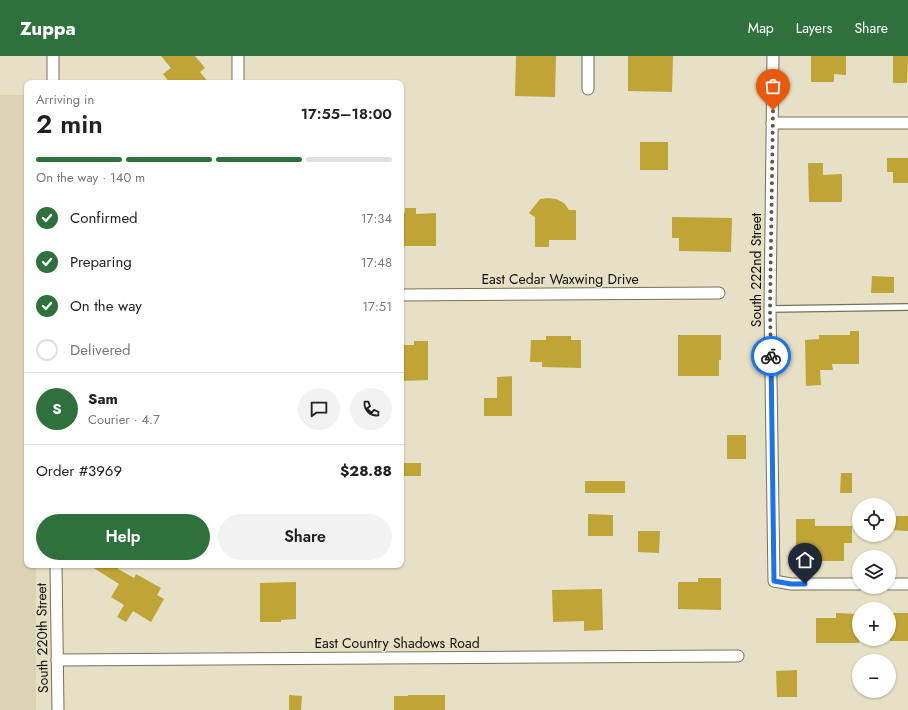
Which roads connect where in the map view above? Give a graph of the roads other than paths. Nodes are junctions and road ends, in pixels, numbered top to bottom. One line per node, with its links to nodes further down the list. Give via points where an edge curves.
1 (53, 56): 5 (street)
2 (238, 56): 6 (street)
3 (588, 56): 7 (street)
4 (773, 56): 8 (street, South 222nd Street)
5 (53, 80)
6 (238, 80)
7 (588, 89)
8 (772, 123): 9 (street); 13 (street, South 222nd Street)
9 (908, 123)
10 (719, 293): 11 (street, East Cedar Waxwing Drive)
11 (404, 295)
12 (908, 307): 13 (lane)
13 (770, 309): 15 (street, South 222nd Street, via 774,581 791,584)
14 (56, 568): 19 (street, South 220th Street)
15 (852, 584)
16 (896, 584): 17 (street)
17 (908, 584)
18 (738, 656): 19 (street, East Country Shadows Road)
19 (57, 660): 20 (street, South 220th Street)
20 (58, 710)

